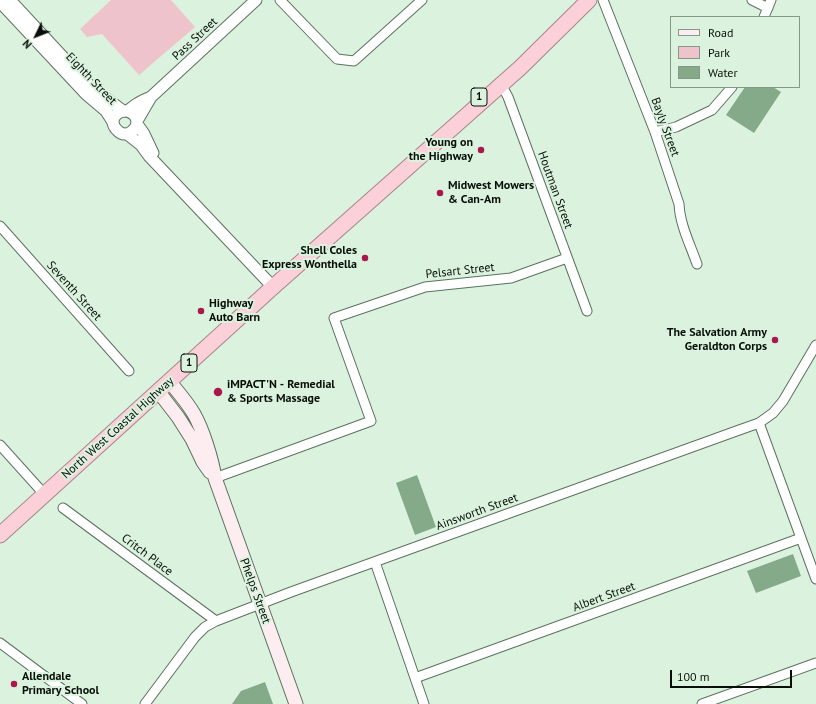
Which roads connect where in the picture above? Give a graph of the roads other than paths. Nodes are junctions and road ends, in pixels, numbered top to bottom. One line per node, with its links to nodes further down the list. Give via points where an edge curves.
1 (256, 0): 12 (street, Pass Street)
2 (280, 0): 3 (street, via 337,59 354,61)
3 (422, 0)
4 (578, 0): 10 (highway, North West Coastal Highway / 1)
5 (589, 0): 10 (highway, North West Coastal Highway / 1, via 520,68)
6 (603, 0): 16 (street, Bayly Street)
7 (752, 0): 9 (street)
8 (3, 3): 13 (street, Eighth Street, via 99,94); 14 (street, Eighth Street, via 86,94 106,111)
9 (767, 8)
10 (500, 82): 20 (street, Houtman Street, via 508,97); 22 (highway, North West Coastal Highway / 1)
11 (731, 88): 16 (street, via 712,110 676,127)
12 (151, 97): 13 (street, Pass Street); 15 (street, Pass Street)
13 (125, 111): 14 (street, via 119,112); 15 (street, via 134,114)
14 (113, 122): 17 (street, via 119,132)
15 (137, 123): 17 (street, via 134,130); 18 (street)
16 (654, 132): 21 (street, Bayly Street)
17 (127, 134): 18 (street, via 141,145)
18 (162, 169): 22 (street)
19 (0, 226): 25 (street, Seventh Street)
20 (567, 258): 23 (street, Houtman Street); 30 (street, Pelsart Street, via 511,278 425,287 334,318 370,421)
21 (697, 264)
22 (273, 287): 26 (highway, North West Coastal Highway / 1)
23 (587, 311)
24 (816, 345): 28 (street, Ainsworth Street, via 783,401 773,413)
25 (129, 371)
26 (170, 381): 27 (highway, North West Coastal Highway / 1); 30 (main road, Phelps Street, via 194,414 211,459)
27 (158, 391): 30 (main road, Phelps Street, via 192,438 203,462); 31 (highway, North West Coastal Highway / 1)
28 (759, 423): 34 (street); 35 (street, Ainsworth Street)
29 (0, 445): 31 (street)
30 (215, 478): 37 (main road, Phelps Street)
31 (45, 495): 33 (highway, North West Coastal Highway / 1)
32 (63, 508): 38 (street, Critch Place)
33 (0, 535)
34 (801, 538): 36 (street); 41 (street, Albert Street)
35 (375, 562): 37 (street, Ainsworth Street); 41 (street)
36 (816, 579)
37 (260, 604): 38 (street, Ainsworth Street); 44 (main road, Phelps Street)
38 (216, 621): 43 (street, Ainsworth Street, via 195,637)
39 (0, 644): 42 (street)
40 (816, 662): 46 (street)
41 (415, 678): 45 (street)
42 (82, 704)
43 (145, 704)
44 (296, 704)
45 (424, 704)
46 (702, 704)

